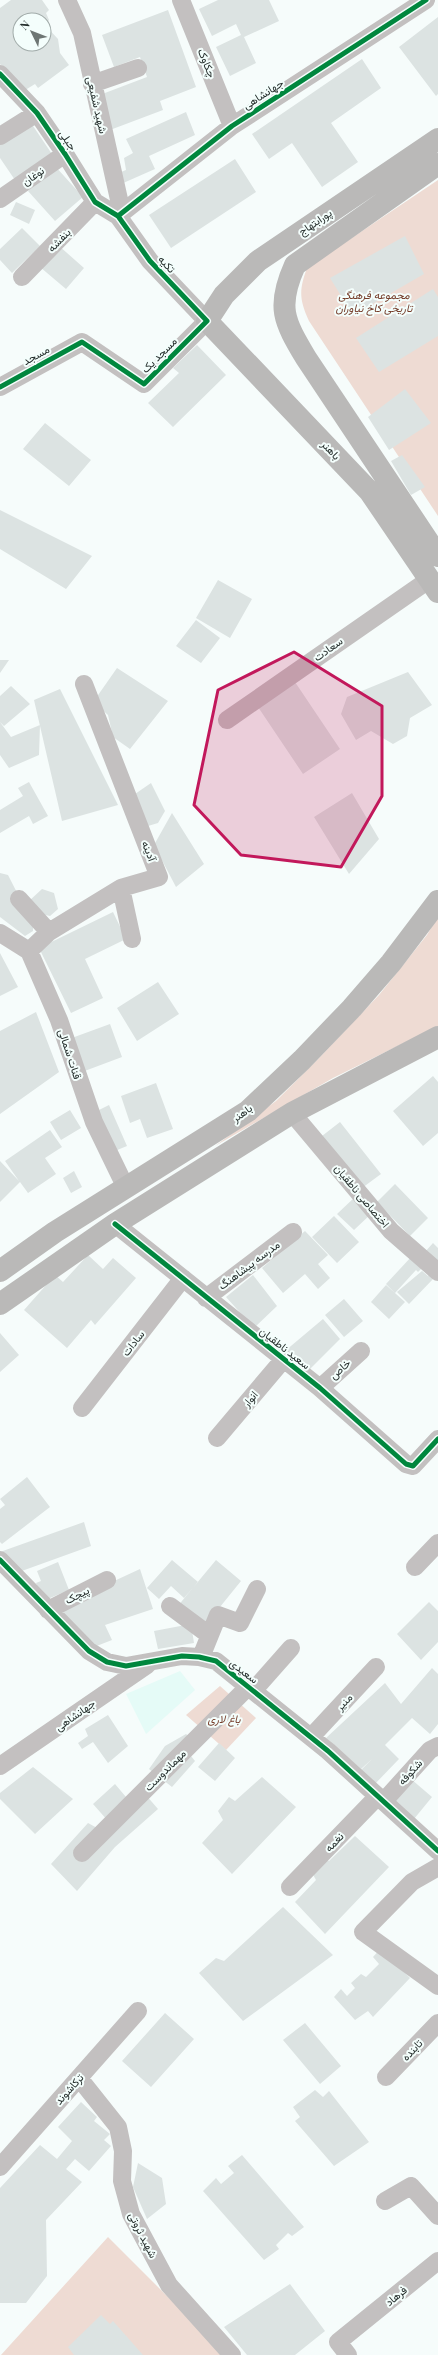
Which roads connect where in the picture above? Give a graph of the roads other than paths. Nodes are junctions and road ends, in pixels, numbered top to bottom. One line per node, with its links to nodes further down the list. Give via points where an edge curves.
1 (67, 0): 6 (street, شهید شفیعی, via 82,33)
2 (181, 0): 8 (street, چکاوک)
3 (426, 0): 8 (street, جهانشاهی)
4 (138, 68): 6 (street)
5 (0, 74): 7 (street, جبلی)
6 (92, 84): 15 (street, شهید شفیعی)
7 (37, 113): 9 (street); 11 (street, جبلی)
8 (232, 126): 15 (street, جهانشاهی)
9 (0, 136)
10 (438, 139): 17 (main road, پورابتهاج, via 258,261 224,295)
11 (66, 154): 13 (street, نوغان); 14 (street, جبلی)
12 (438, 164): 20 (main road, پورابتهاج, via 295,265 288,281 283,307 288,328 306,358)
13 (0, 199)
14 (95, 202): 15 (street, جبلی); 16 (street, بنفشه)
15 (120, 214): 17 (street, تکیه, via 150,261)
16 (22, 277)
17 (207, 322): 18 (street, مسجد یک, via 144,384); 21 (main road, باهنر, via 370,492)
18 (82, 342): 19 (street, مسجد)
19 (0, 387)
20 (438, 556)
21 (434, 586): 23 (street, سعادت)
22 (84, 684): 24 (street, آدینه, via 159,877)
23 (227, 720)
24 (121, 888): 27 (street, آدینه); 29 (street)
25 (19, 898): 27 (street)
26 (438, 901): 33 (main road, باهنر, via 391,963 352,1008 248,1111)
27 (49, 932): 30 (street, آدینه)
28 (0, 933): 30 (street)
29 (132, 940)
30 (29, 951): 33 (street, قنات شمالى, via 59,1020 94,1122)
31 (436, 1042): 32 (main road)
32 (292, 1113): 34 (main road); 37 (street, اختصاصی ناطقیان, via 391,1231)
33 (126, 1188): 36 (main road, باهنر, via 55,1232)
34 (115, 1224): 38 (street, سعید ناطقیان); 40 (main road)
35 (292, 1232): 39 (street, مدرسه پیشاهنگ)
36 (0, 1271)
37 (438, 1272)
38 (184, 1278): 39 (street, سعید ناطقیان); 44 (street, سادات)
39 (206, 1298): 42 (street, سعید ناطقیان)
40 (0, 1304)
41 (361, 1351): 43 (street, خاص)
42 (283, 1360): 43 (street, سعید ناطقیان); 45 (street, انوار)
43 (320, 1388): 46 (street, سعید ناطقیان, via 406,1464 413,1466)
44 (82, 1408)
45 (217, 1438)
46 (438, 1439)
47 (438, 1543): 49 (street)
48 (0, 1560): 53 (street, سعیدی)
49 (415, 1567)
50 (106, 1580): 53 (street, پیچک)
51 (257, 1589): 54 (street, via 240,1623 218,1615)
52 (170, 1606): 54 (street)
53 (48, 1610): 57 (street, سعیدی, via 89,1651 107,1662 126,1666)
54 (209, 1635): 56 (street)
55 (291, 1648): 59 (street, مهماندوست)
56 (201, 1657): 57 (street, سعیدی, via 182,1656); 59 (street, سعیدی, via 216,1661)
57 (149, 1663): 62 (street, جهانشاهی)
58 (376, 1667): 60 (street, منیر)
59 (250, 1689): 60 (street, سعیدی); 65 (street, مهماندوست)
60 (311, 1737): 63 (street, سعیدی)
61 (438, 1746): 63 (street, شکوفه, via 430,1750)
62 (0, 1766)
63 (381, 1799): 64 (street, سعیدی); 67 (street, نغمه)
64 (438, 1850)
65 (82, 1853)
66 (438, 1867): 68 (street, via 412,1882 363,1932)
67 (290, 1887)
68 (438, 1986)
69 (138, 2011): 72 (street, ترکاشوند)
70 (438, 2023): 71 (street, تابنده)
71 (386, 2077)
72 (79, 2078): 73 (street, ترکاشوند); 77 (street, شهید ثروتی, via 118,2127 123,2152 122,2181 131,2214 169,2285)
73 (0, 2167)
74 (385, 2201): 75 (street, via 411,2186)
75 (438, 2216)
76 (438, 2261): 78 (street, فرهاد, via 338,2342)
77 (232, 2355)
78 (348, 2355)

